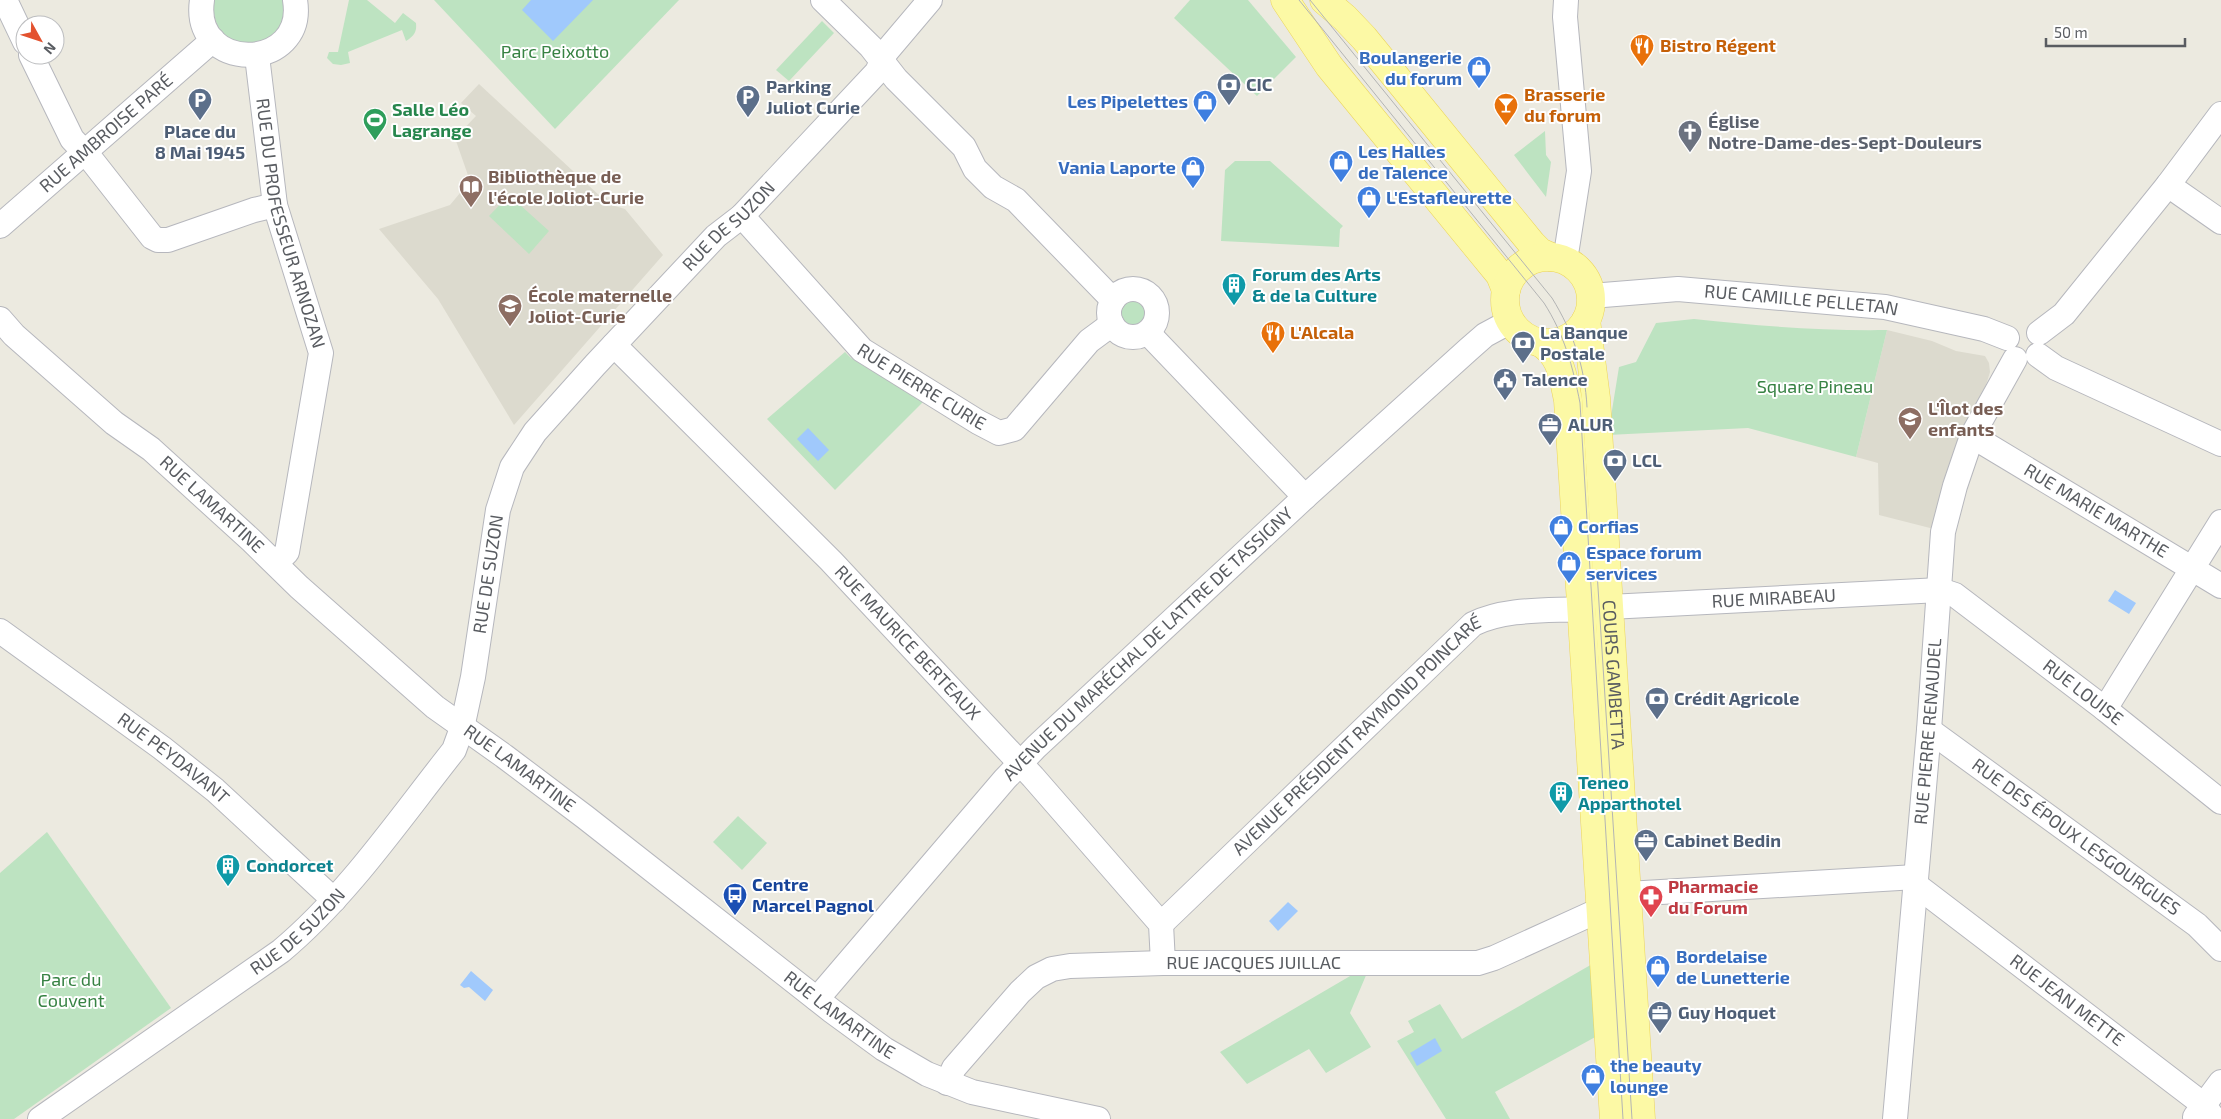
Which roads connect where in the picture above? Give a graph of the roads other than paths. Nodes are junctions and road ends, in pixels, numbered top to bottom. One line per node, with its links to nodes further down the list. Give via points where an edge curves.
1 (5, 0): 9 (street)
2 (202, 0): 10 (street, via 202,19)
3 (295, 0): 11 (street, via 296,17 291,31 276,47)
4 (823, 0): 12 (street)
5 (930, 0): 12 (street, RUE DE SUZON)
6 (1285, 0): 22 (main road, via 1329,66 1500,275)
7 (1324, 0): 21 (main road, via 1364,38 1532,244 1540,252)
8 (1566, 0): 21 (street, via 1579,170 1567,248)
9 (15, 21)
10 (212, 40): 11 (street, via 240,56); 15 (street, RUE AMBROISE PARÉ)
11 (256, 56): 17 (street, RUE DU PROFESSEUR ARNOZAN)
12 (882, 61): 18 (street, RUE DE SUZON, via 877,72); 23 (street, via 964,147 975,169 993,187 1016,200)
13 (36, 65): 15 (street, via 72,139)
14 (2221, 114): 16 (street)
15 (84, 152): 17 (street, via 146,232 158,240 168,240); 20 (street, RUE AMBROISE PARÉ)
16 (2168, 185): 19 (street); 31 (street, via 2064,314)
17 (275, 205): 36 (street, RUE DU PROFESSEUR ARNOZAN, via 321,353 288,552)
18 (742, 216): 27 (street, RUE PIERRE CURIE, via 862,350 999,433 1014,429 1089,341); 30 (street, RUE DE SUZON, via 716,236)
19 (2221, 222)
20 (0, 226)
21 (1557, 258): 22 (main road, via 1542,257 1525,264 1510,279); 24 (main road, via 1573,265 1582,274 1588,284)
22 (1506, 290): 26 (main road, via 1505,301)
23 (1113, 300): 27 (street, via 1109,316); 28 (street, via 1125,290 1147,293 1157,305 1158,313)
24 (1588, 308): 29 (main road, via 1579,329 1563,340); 31 (street, RUE CAMILLE PELLETAN, via 1678,289 1885,307 1984,329); 40 (main road, COURS GAMBETTA)
25 (0, 319): 36 (street, RUE LAMARTINE, via 14,335 114,423 151,449)
26 (1511, 321): 29 (main road, via 1522,334); 34 (street, AVENUE DU MARÉCHAL DE LATTRE DE TASSIGNY, via 1474,344)
27 (1112, 324): 28 (street, via 1124,336 1140,337)
28 (1148, 333): 34 (street)
29 (1539, 342): 41 (main road, COURS GAMBETTA, via 1554,354 1568,400)
30 (614, 345): 44 (street, RUE DE SUZON, via 535,432 512,467 498,510 473,677); 46 (street, RUE MAURICE BERTEAUX, via 831,561)
31 (2025, 346): 32 (street, RUE PIERRE RENAUDEL); 33 (street, RUE CAMILLE PELLETAN, via 2056,368)
32 (1972, 436): 37 (street, RUE MARIE MARTHE); 39 (street, RUE PIERRE RENAUDEL, via 1943,532)
33 (2221, 444)
34 (1305, 497): 46 (street, AVENUE DU MARÉCHAL DE LATTRE DE TASSIGNY)
35 (2221, 522): 37 (street)
36 (276, 563): 44 (street, RUE LAMARTINE, via 306,593)
37 (2192, 569): 38 (street, RUE MARIE MARTHE); 43 (street)
38 (2221, 586)
39 (1940, 590): 40 (street, RUE MIRABEAU); 43 (street, RUE LOUISE, via 1955,595); 45 (street, RUE PIERRE RENAUDEL)
40 (1609, 608): 49 (main road, COURS GAMBETTA)
41 (1582, 609): 51 (main road, COURS GAMBETTA); 52 (street, AVENUE PRÉSIDENT RAYMOND POINCARÉ, via 1502,614 1486,617 1474,624)
42 (0, 631): 50 (street, RUE PEYDAVANT, via 215,790)
43 (2105, 709): 47 (street, RUE LOUISE)
44 (462, 728): 50 (street, RUE DE SUZON, via 454,750); 55 (street, RUE LAMARTINE, via 585,817)
45 (1930, 730): 48 (street, RUE PIERRE RENAUDEL); 53 (street, RUE DES ÉPOUX LESGOURGUES, via 2197,925)
46 (1020, 763): 52 (street, RUE MAURICE BERTEAUX); 55 (street, AVENUE DU MARÉCHAL DE LATTRE DE TASSIGNY)
47 (2221, 802)
48 (1916, 881): 49 (street); 58 (street, RUE JEAN METTE); 63 (street, RUE PIERRE RENAUDEL)
49 (1627, 894): 51 (street, RUE JACQUES JUILLAC); 62 (main road, COURS GAMBETTA)
50 (334, 900): 59 (street, RUE DE SUZON, via 310,927 281,951)
51 (1601, 909): 54 (street, RUE JACQUES JUILLAC, via 1478,963); 61 (main road, COURS GAMBETTA)
52 (1162, 924): 54 (street)
53 (2221, 948)
54 (1163, 963): 57 (street, RUE JACQUES JUILLAC, via 1070,966 1052,969 1036,977 954,1068)
55 (817, 999): 57 (street, RUE LAMARTINE, via 884,1049)
56 (2221, 1082): 58 (street)
57 (947, 1084): 60 (street, RUE LAMARTINE)
58 (2204, 1114)
59 (40, 1119)
60 (1098, 1119)
61 (1614, 1119)
62 (1641, 1119)
63 (1895, 1119)

